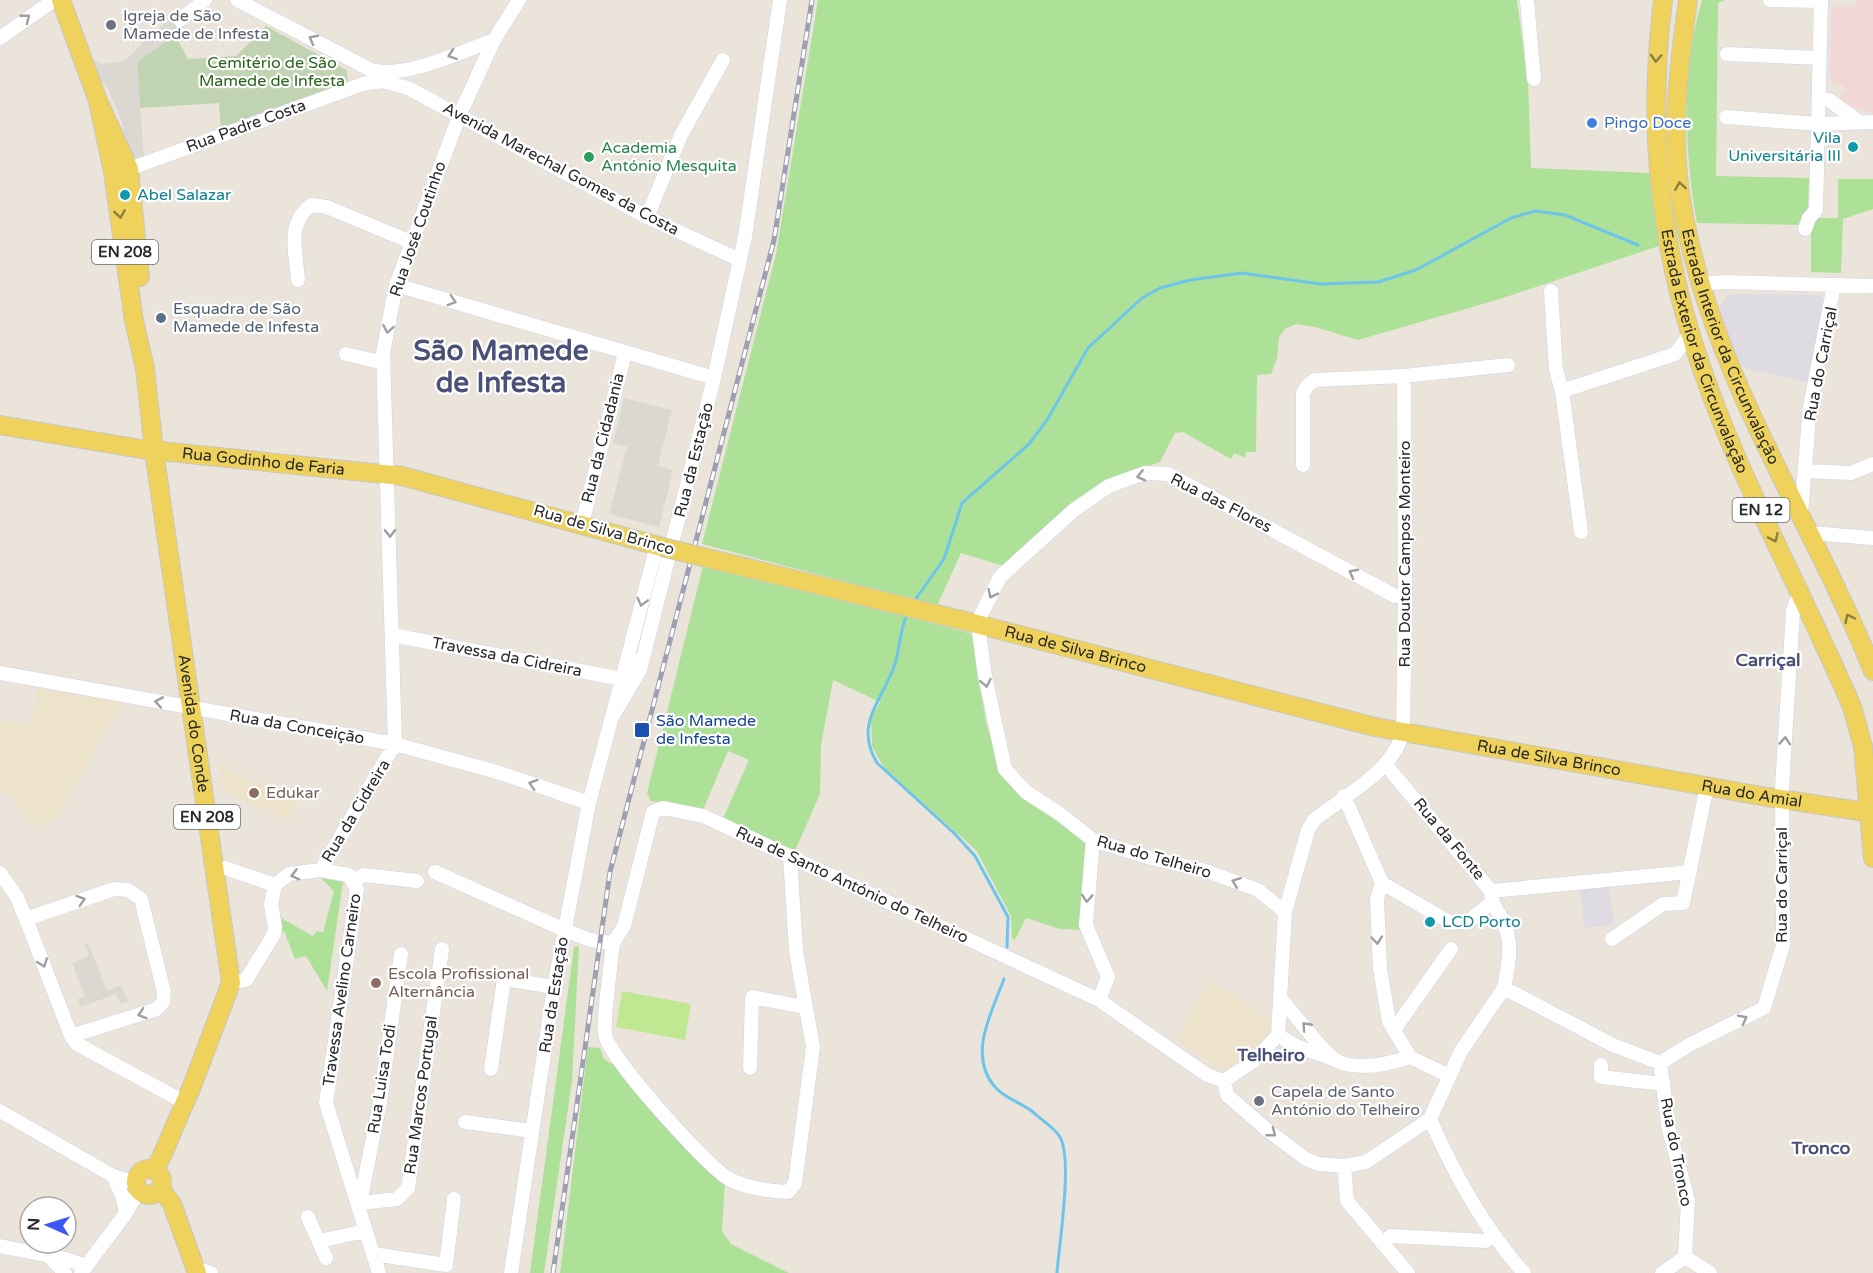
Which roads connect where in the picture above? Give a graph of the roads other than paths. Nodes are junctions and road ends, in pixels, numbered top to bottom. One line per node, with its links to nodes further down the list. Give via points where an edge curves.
1 (54, 0): 13 (street, one-way to 1)
2 (61, 0): 26 (main road, Avenida do Conde / EN 208)
3 (205, 0): 12 (street)
4 (237, 0): 18 (street, Avenida Marechal Gomes da Costa, one-way to 4)
5 (519, 0): 14 (street, Rua José Coutinho)
6 (780, 0): 39 (street, Rua da Estação)
7 (1527, 0): 22 (street)
8 (1663, 0): 35 (main road, Estrada Exterior da Circunvalação / EN 12, one-way to 35, via 1655,111)
9 (1688, 0): 41 (main road, Estrada Interior da Circunvalação / EN 12, one-way to 9, via 1678,176 1675,122)
10 (1770, 0): 11 (street)
11 (1821, 1): 16 (street)
12 (180, 20)
13 (0, 38)
14 (494, 40): 19 (street, Rua Padre Costa, one-way to 19); 28 (street, Rua José Coutinho)
15 (1727, 54): 16 (street)
16 (1819, 58): 21 (street)
17 (723, 60): 36 (street, via 681,135)
18 (363, 65): 20 (street, Avenida Marechal Gomes da Costa); 23 (street)
19 (410, 69): 20 (street, Rua Padre Costa); 24 (street, via 406,78)
20 (383, 77): 23 (street, Rua Padre Costa); 24 (street, Avenida Marechal Gomes da Costa)
21 (1819, 77): 25 (street); 27 (street)
22 (1534, 79)
23 (363, 84): 34 (street, Rua Padre Costa)
24 (408, 88): 28 (street, Avenida Marechal Gomes da Costa)
25 (1819, 100): 27 (street); 32 (street)
26 (98, 101): 33 (main road, Avenida do Conde / EN 208); 34 (main road, Avenida do Conde / EN 208)
27 (1833, 103): 30 (street)
28 (460, 114): 36 (street, Avenida Marechal Gomes da Costa); 38 (street, Rua José Coutinho)
29 (1726, 117): 32 (street)
30 (1859, 122): 31 (street); 32 (street)
31 (1873, 122)
32 (1818, 124): 37 (street, via 1816,210)
33 (104, 136): 34 (street, Avenida do Conde, via 120,166); 54 (main road, Avenida do Conde / EN 208, one-way to 54, via 114,172 134,321)
34 (129, 169): 54 (main road, Avenida do Conde / EN 208)
35 (1663, 216): 41 (main road, EN 12, via 1672,222 1684,274); 46 (main road, Estrada Exterior da Circunvalação / EN 12)
36 (647, 217): 39 (street, Avenida Marechal Gomes da Costa)
37 (1805, 229)
38 (411, 242): 40 (street, via 327,207 311,206 297,219 294,232); 42 (street, Rua José Coutinho)
39 (740, 260): 56 (street, Rua da Estação)
40 (298, 280)
41 (1700, 284): 43 (street); 46 (main road, via 1690,292); 65 (main road, Estrada Interior da Circunvalação / EN 12, via 1730,364)
42 (396, 285): 48 (street, one-way to 48); 52 (street, Rua José Coutinho, one-way to 52)
43 (1834, 285): 44 (street); 62 (street, Rua do Carriçal, via 1810,406)
44 (1873, 286)
45 (1551, 291): 57 (street, via 1556,370)
46 (1683, 308): 47 (main road, Estrada Exterior da Circunvalação / EN 12)
47 (1690, 334): 50 (street); 51 (main road, Estrada Exterior da Circunvalação / EN 12)
48 (625, 353): 56 (street); 66 (street, Rua da Cidadania)
49 (346, 354): 52 (street)
50 (1675, 354): 51 (street); 57 (street)
51 (1700, 362): 71 (main road, Estrada Exterior da Circunvalação / EN 12, one-way to 71, via 1740,465)
52 (384, 363): 63 (street, Rua José Coutinho)
53 (1508, 365): 55 (street)
54 (145, 368): 59 (main road, Avenida do Conde / EN 208)
55 (1404, 376): 61 (street, via 1315,380 1308,385 1303,393); 72 (street, Rua Doutor Campos Monteiro)
56 (714, 378): 75 (street, Rua da Estação)
57 (1562, 391): 67 (street)
58 (0, 425): 59 (main road, Rua Godinho de Faria)
59 (154, 451): 63 (main road, Rua Godinho de Faria); 79 (main road, Avenida do Conde / EN 208)
60 (1873, 464): 62 (street, via 1851,473)
61 (1303, 465)
62 (1805, 471): 65 (street, Rua do Carriçal)
63 (388, 474): 64 (main road, Rua Godinho de Faria); 74 (street, Rua da Cidreira, one-way to 74)
64 (524, 508): 66 (main road, Rua de Silva Brinco)
65 (1801, 515): 68 (main road, Estrada Interior da Circunvalação / EN 12)
66 (582, 524): 70 (main road, Rua de Silva Brinco)
67 (1581, 532)
68 (1810, 533): 69 (street); 76 (main road, Estrada Interior da Circunvalação / EN 12, one-way to 68)
69 (1873, 538)
70 (659, 546): 73 (main road, Rua de Silva Brinco, bridge); 78 (street, Rua da Estação, one-way to 78)
71 (1800, 592): 87 (street, Rua do Carriçal, one-way to 71, via 1793,611); 89 (main road, Estrada Exterior da Circunvalação / EN 12, via 1852,707 1863,746)
72 (1405, 596): 73 (street, Rua das Flores, one-way to 73, via 1395,596 1168,474 1145,473 1109,486 1090,498 1023,554 1000,577); 81 (street, Rua Doutor Campos Monteiro)
73 (974, 623): 81 (main road, Rua de Silva Brinco); 90 (street, Rua do Telheiro, one-way to 90, via 1005,770 1026,792)
74 (392, 635): 78 (street, Travessa da Cidreira); 82 (street, Rua da Cidreira)
75 (642, 659): 78 (street, Rua da Estação); 80 (street, Rua da Estação, via 640,670)
76 (1873, 671)
77 (0, 673): 79 (street, Rua da Conceição, one-way to 77)
78 (622, 679): 80 (street, Rua da Estação)
79 (191, 707): 82 (street, Rua da Conceição); 93 (main road, Avenida do Conde / EN 208)
80 (611, 719): 88 (street, Rua da Estação)
81 (1403, 732): 83 (street); 84 (main road, Rua de Silva Brinco)
82 (395, 744): 88 (street, Rua da Conceição, one-way to 82); 94 (street, Rua da Cidreira)
83 (1386, 765): 86 (street); 102 (street, Rua da Fonte)
84 (1631, 772): 85 (main road, Rua do Amial)
85 (1707, 786): 87 (main road, Rua do Amial); 96 (street)
86 (1344, 796): 100 (street); 103 (street, via 1314,820 1308,830)
87 (1782, 800): 89 (main road, Rua do Amial); 122 (street, Rua do Carriçal, one-way to 87, via 1764,1008 1783,945)
88 (589, 802): 105 (street, Rua da Estação)
89 (1871, 813): 92 (main road, Estrada Exterior da Circunvalação / EN 12)
90 (1093, 840): 103 (street, Rua do Telheiro, one-way to 90, via 1258,890 1206,871); 115 (street, one-way to 115, via 1086,925 1108,977)
91 (790, 856): 107 (street, Rua de Santo António do Telheiro, via 703,816 663,808 653,812 624,926); 115 (street, Rua de Santo António do Telheiro); 116 (street)
92 (1873, 858)
93 (214, 868): 101 (street); 111 (main road, Avenida do Conde / EN 208)
94 (321, 870): 98 (street, Travessa Avelino Carneiro, via 349,875); 101 (street, Rua da Cidreira, one-way to 101, via 289,874)
95 (435, 872): 105 (street)
96 (1690, 872): 102 (street); 106 (street, via 1683,903 1664,904)
97 (0, 873): 104 (street)
98 (354, 880): 99 (street, Travessa Avelino Carneiro, via 364,875); 140 (street, Travessa Avelino Carneiro, via 357,889 326,1103)
99 (417, 881)
100 (1382, 883): 102 (street, via 1450,923 1469,921); 117 (street, one-way to 117, via 1376,928 1389,1022)
101 (275, 885): 111 (street, via 271,904 274,934 246,980)
102 (1491, 897): 113 (street, Rua da Fonte, via 1510,941)
103 (1285, 912): 114 (street)
104 (26, 919): 119 (street, one-way to 119); 119 (street, one-way to 119, via 114,889 128,890 141,899 164,992 163,1002 158,1009)
105 (565, 930): 107 (street, via 590,940); 112 (street, Rua da Estação)
106 (1612, 939)
107 (613, 943): 116 (street, via 605,1035 614,1055 689,1141 727,1177 764,1190 788,1192 795,1183 813,1047)
108 (1451, 949): 117 (street)
109 (442, 950): 140 (street, Rua Marcos Portugal, via 408,1188 397,1199)
110 (401, 954): 140 (street, Rua Luisa Todi, via 380,1102)
111 (231, 983): 129 (main road, Avenida do Conde / EN 208)
112 (554, 987): 125 (street, via 504,979); 133 (street, Rua da Estação)
113 (1504, 988): 122 (street, via 1613,1045); 126 (street, via 1461,1051)
114 (1281, 999): 118 (street); 121 (street, one-way to 114)
115 (1099, 1000): 128 (street, Rua de Santo António do Telheiro)
116 (804, 1007): 124 (street, via 752,997)
117 (1394, 1030): 120 (street)
118 (1278, 1035): 121 (street); 128 (street)
119 (71, 1036): 129 (street, via 77,1044)
120 (1410, 1058): 121 (street, via 1362,1066); 126 (street)
121 (1336, 1060)
122 (1660, 1063): 127 (street, Rua do Tronco)
123 (1601, 1065): 127 (street, via 1601,1077)
124 (750, 1068)
125 (490, 1069)
126 (1449, 1076): 131 (street)
127 (1663, 1084): 149 (street, Rua do Tronco, via 1669,1130 1688,1200)
128 (1226, 1088): 134 (street, one-way to 134, via 1266,1129 1306,1159)
129 (184, 1102): 135 (main road, Avenida do Conde / EN 208)
130 (0, 1112): 136 (street)
131 (1430, 1119): 134 (street, via 1366,1162); 158 (street, via 1457,1178 1497,1243)
132 (465, 1122): 133 (street)
133 (532, 1131): 156 (street, Rua da Estação)
134 (1344, 1166): 146 (street, via 1347,1201)
135 (153, 1170): 137 (main road, via 141,1172); 138 (main road, via 161,1179)
136 (113, 1176): 137 (street); 141 (street, via 123,1195)
137 (137, 1186): 138 (main road, via 150,1195); 141 (street)
138 (160, 1188): 153 (main road, via 172,1204)
139 (454, 1199): 148 (street, via 446,1265)
140 (360, 1203): 143 (street, Travessa Avelino Carneiro)
141 (126, 1213): 152 (street)
142 (308, 1217): 144 (street)
143 (366, 1230): 144 (street); 148 (street, Travessa Avelino Carneiro)
144 (319, 1241): 151 (street)
145 (1486, 1241): 146 (street, via 1391,1236)
146 (1382, 1243): 157 (street)
147 (0, 1246): 150 (street)
148 (374, 1254): 155 (street, Travessa Avelino Carneiro)
149 (1685, 1257): 159 (street); 160 (street)
150 (51, 1258): 152 (street, via 66,1259); 154 (street)
151 (326, 1258)
152 (84, 1270)
153 (201, 1271)
154 (65, 1273)
155 (379, 1273)
156 (511, 1273)
157 (1408, 1273)
158 (1524, 1273)
159 (1662, 1273)
160 (1710, 1273)

